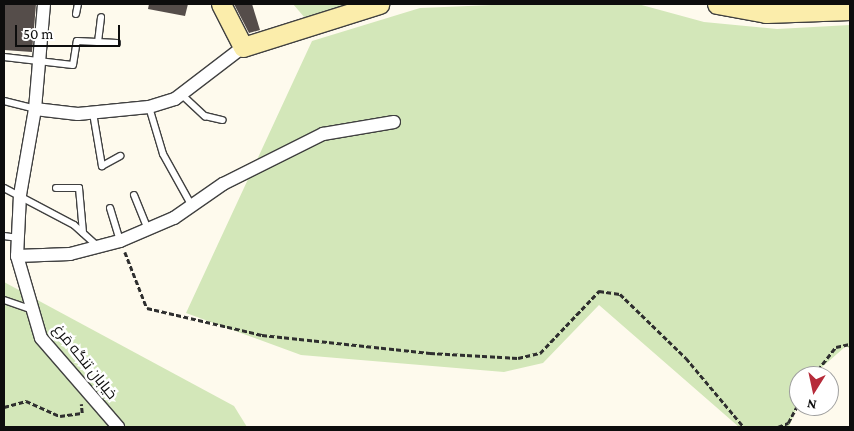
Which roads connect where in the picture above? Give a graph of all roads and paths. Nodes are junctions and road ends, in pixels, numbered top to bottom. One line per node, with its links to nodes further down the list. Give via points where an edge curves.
1 (44, 4): 13 (street, خیابان تنگه مَرغ)
2 (78, 4): 7 (lane)
3 (221, 4): 11 (main road)
4 (380, 4): 11 (main road)
5 (717, 4): 6 (main road, via 766,13)
6 (850, 10)
7 (76, 14)
8 (101, 17): 9 (lane)
9 (98, 42): 10 (lane); 13 (lane, via 77,41 73,65)
10 (116, 43)
11 (243, 47): 14 (street)
12 (4, 57): 13 (lane)
13 (39, 60): 17 (street, خیابان تنگه مَرغ)
14 (181, 94): 16 (street); 19 (lane, via 205,116)
15 (4, 102): 17 (lane)
16 (149, 107): 18 (street); 26 (lane, via 163,154)
17 (35, 109): 18 (street); 24 (street, خیابان تنگه مَرغ)
18 (92, 113): 21 (lane, via 102,166)
19 (223, 120)
20 (394, 122): 26 (street, via 323,134 223,184)
21 (120, 156)
22 (4, 188): 24 (lane)
23 (56, 188): 29 (lane, via 79,188)
24 (20, 195): 29 (lane); 31 (street, خیابان تنگه مَرغ)
25 (134, 195): 28 (lane)
26 (192, 206): 28 (street)
27 (110, 208): 32 (lane)
28 (148, 230): 32 (street)
29 (83, 233): 33 (lane)
30 (4, 236): 31 (lane)
31 (18, 238): 34 (street, خیابان تنگه مَرغ)
32 (120, 241): 33 (street); 43 (path, via 147,308 312,342 518,358 540,353 599,292 620,294 686,358)
33 (98, 247): 34 (street, via 70,254)
34 (17, 256): 36 (street, خیابان تنگه مَرغ)
35 (4, 300): 36 (lane)
36 (33, 310): 39 (street, خیابان تنگه مَرغ, via 41,338)
37 (850, 344): 38 (path, via 836,347)
38 (821, 366)
39 (78, 383): 40 (path, via 82,413 60,416 26,401); 42 (street, خیابان تنگه مَرغ)
40 (4, 407)
41 (792, 416): 44 (path, via 788,424)
42 (118, 427)
43 (744, 427)
44 (778, 427)

